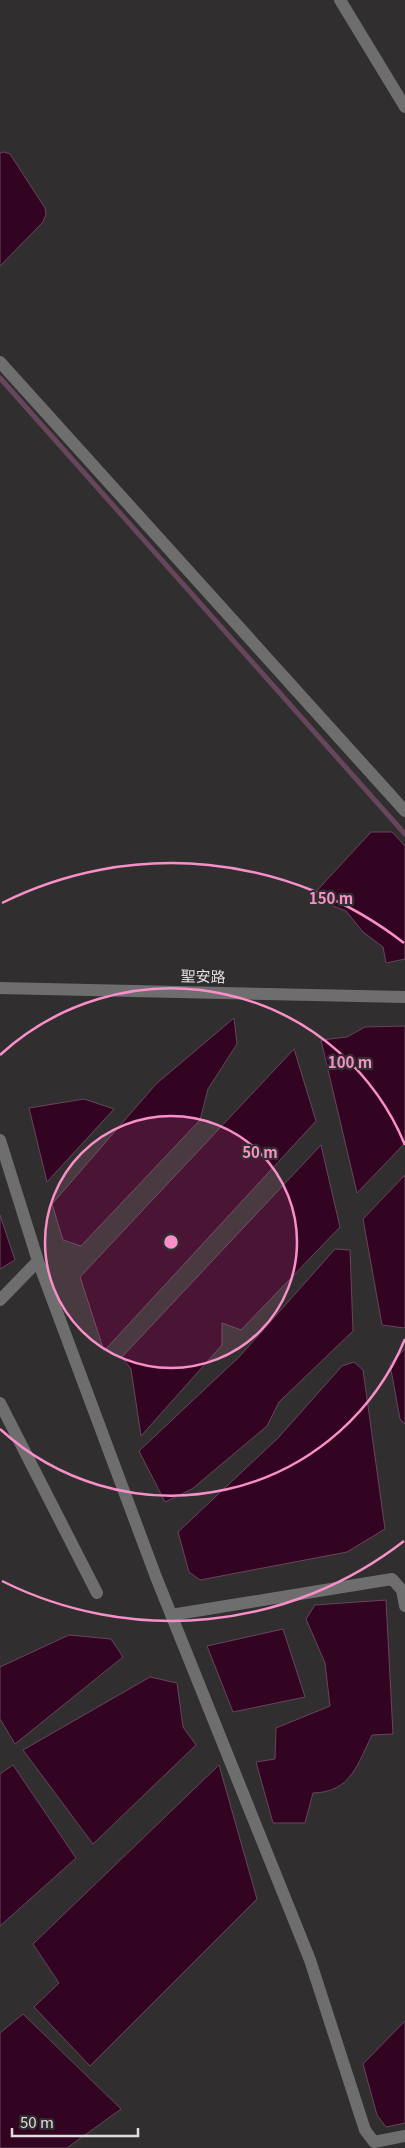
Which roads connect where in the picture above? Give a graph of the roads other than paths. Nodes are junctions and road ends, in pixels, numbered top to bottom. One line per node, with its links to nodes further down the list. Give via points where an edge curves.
1 (340, 0): 2 (street)
2 (405, 107)
3 (0, 362): 4 (street)
4 (405, 811)
5 (0, 988): 6 (street, 聖安路)
6 (405, 997)
7 (0, 1140): 8 (street)
8 (38, 1261): 9 (street); 13 (street)
9 (0, 1300)
10 (0, 1403): 11 (street)
11 (97, 1593)
12 (405, 1606): 13 (street, via 402,1590 392,1579)
13 (171, 1615): 15 (street, via 310,1960)
14 (405, 2136): 15 (street)
15 (371, 2145)

